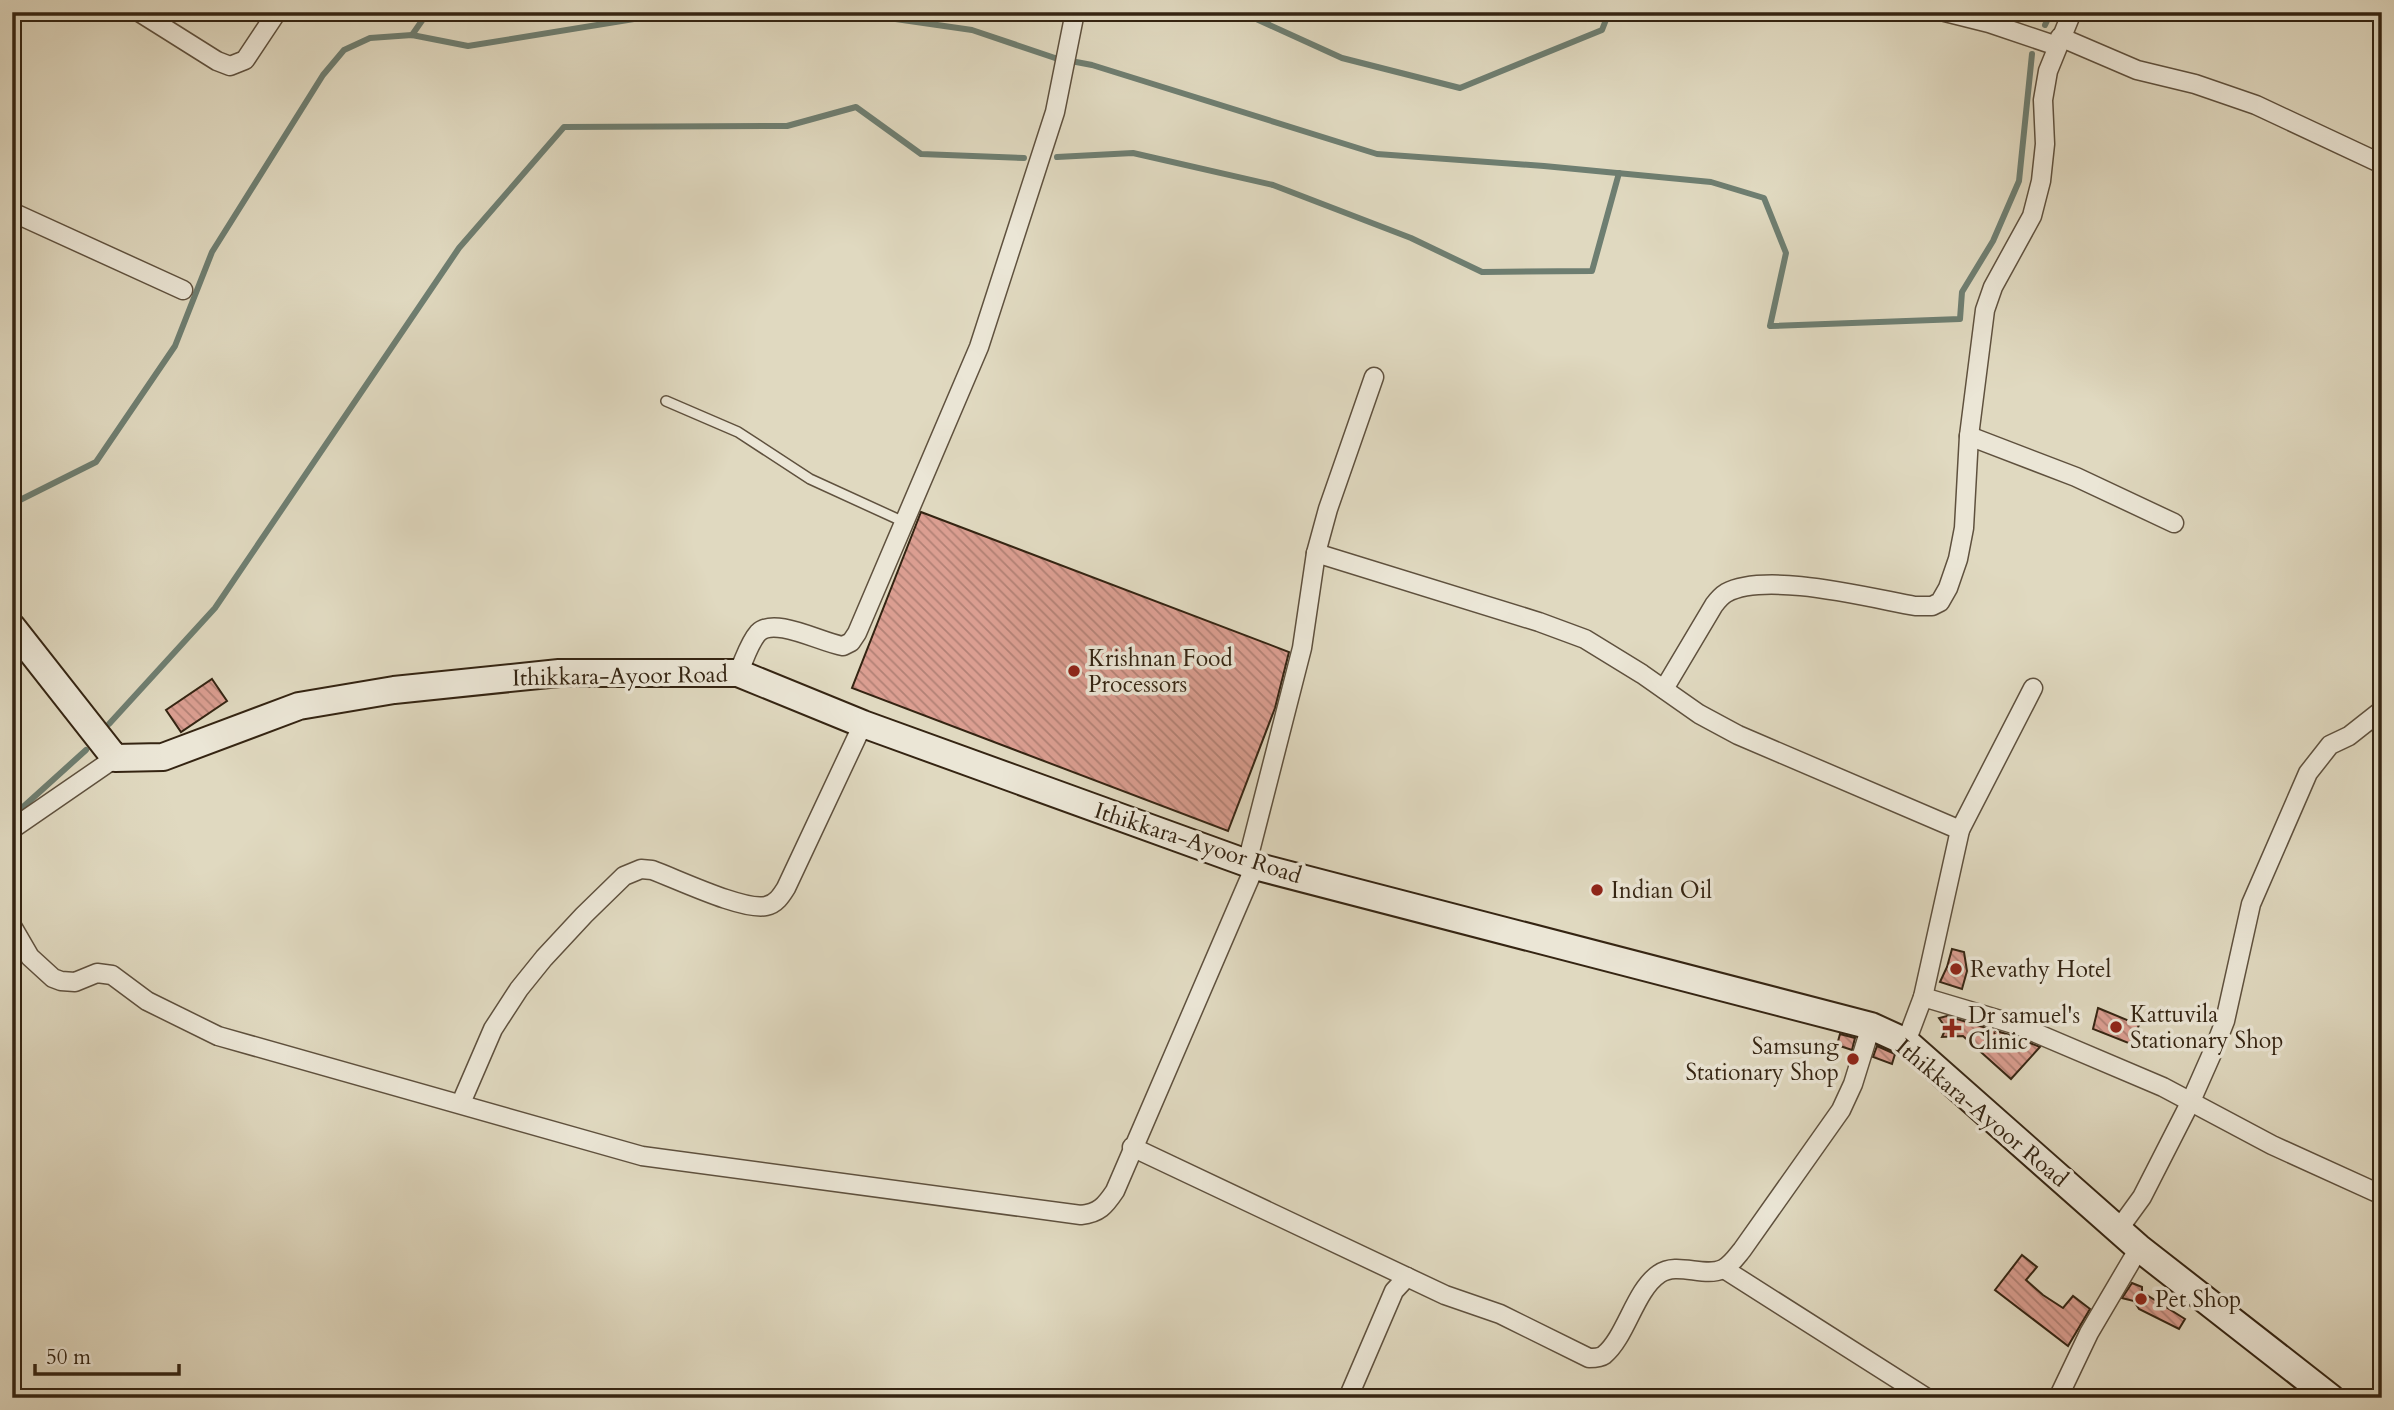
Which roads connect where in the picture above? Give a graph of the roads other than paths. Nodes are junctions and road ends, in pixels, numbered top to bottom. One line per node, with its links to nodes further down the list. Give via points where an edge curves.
1 (139, 12): 2 (street, via 230,66 245,60)
2 (277, 12)
3 (1075, 12): 13 (street, via 1055,112 979,347)
4 (1945, 12): 6 (street)
5 (2072, 12): 6 (street)
6 (2059, 42): 7 (street, via 2256,105); 12 (street, via 2043,100 2045,144 2032,216 1984,310)
7 (2382, 164)
8 (12, 212): 9 (street)
9 (183, 290)
10 (1374, 377): 15 (street)
11 (666, 401): 13 (lane, via 738,432 810,479)
12 (1969, 436): 14 (street, via 2076,477); 19 (street, via 1964,528 1958,559 1940,602 1915,606 1787,585 1736,590 1714,605)
13 (904, 522): 17 (street, via 851,642 843,646 784,628 766,628 758,632)
14 (2174, 523)
15 (1316, 553): 19 (street, via 1585,639); 25 (street, via 1303,648)
16 (12, 627): 22 (main road)
17 (738, 673): 21 (main road, Ithikkara-Ayoor Road); 22 (main road, Ithikkara-Ayoor Road, via 559,673 394,690 299,706 163,757)
18 (2033, 688): 24 (street)
19 (1664, 689): 24 (street, via 1738,735)
20 (2382, 710): 30 (street, via 2330,746 2308,773 2250,904 2225,1021)
21 (863, 724): 25 (main road, Ithikkara-Ayoor Road); 31 (street, via 779,900 770,906 745,905 652,870 624,876 519,989 493,1028)
22 (115, 758): 23 (street)
23 (12, 829)
24 (1960, 830): 27 (street)
25 (1251, 865): 28 (main road, Ithikkara-Ayoor Road); 32 (street)
26 (12, 926): 31 (street, via 30,957 53,978 75,982 97,972 113,975 147,1001 218,1036)
27 (1923, 997): 29 (street); 30 (street, via 2017,1025)
28 (1871, 1026): 29 (main road, Ithikkara-Ayoor Road); 36 (street, via 1841,1110)
29 (1906, 1042): 34 (main road, Ithikkara-Ayoor Road)
30 (2190, 1101): 33 (street); 34 (street)
31 (461, 1103): 32 (street, via 642,1156 1081,1215 1096,1213 1105,1205)
32 (1132, 1147): 37 (street)
33 (2382, 1195)
34 (2119, 1230): 35 (main road, Ithikkara-Ayoor Road)
35 (2139, 1248): 40 (street, via 2089,1333); 41 (main road, Ithikkara-Ayoor Road)
36 (1724, 1269): 37 (street, via 1669,1269 1659,1274 1598,1358 1589,1358 1500,1314); 39 (street)
37 (1407, 1277): 38 (street, via 1394,1291)
38 (1348, 1398)
39 (1927, 1398)
40 (2058, 1398)
41 (2331, 1398)

